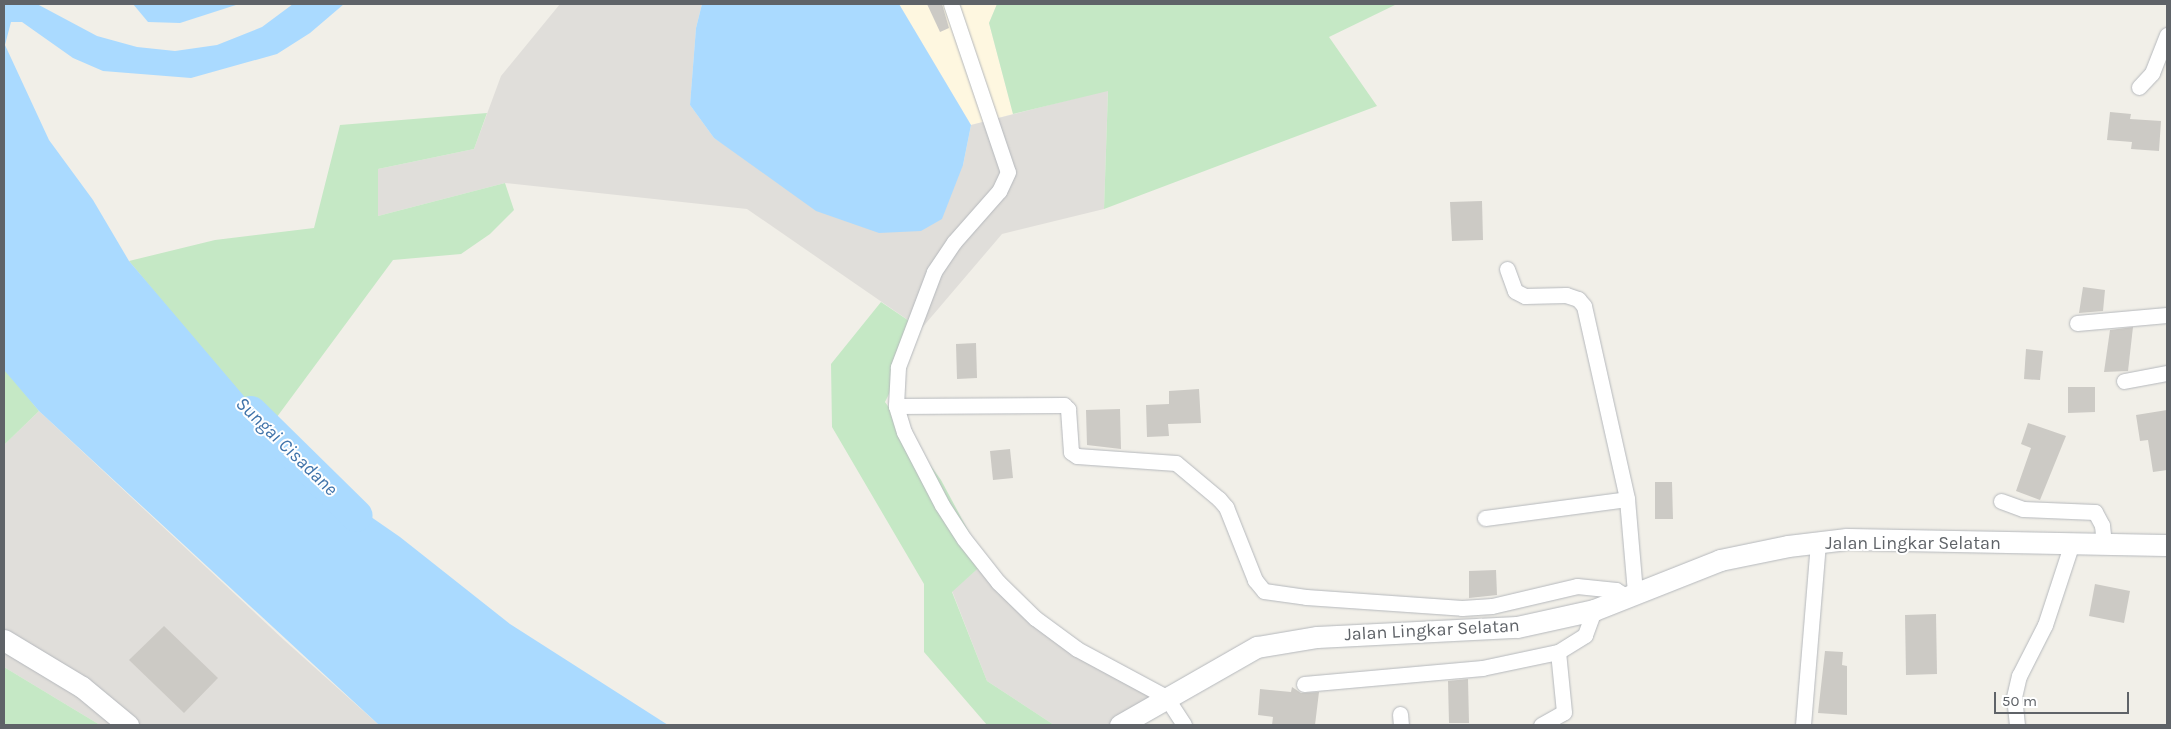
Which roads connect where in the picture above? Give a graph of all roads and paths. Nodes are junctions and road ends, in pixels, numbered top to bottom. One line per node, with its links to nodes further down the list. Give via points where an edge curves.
1 (951, 4): 9 (street, via 1008,172 1005,183 954,242 934,272 898,367)
2 (2167, 35): 3 (street, via 2152,73)
3 (2139, 87)
4 (1508, 269): 10 (street, via 1515,291 1525,296 1566,295 1578,299 1584,306)
5 (2167, 315): 6 (street)
6 (2077, 323)
7 (2167, 373): 8 (street)
8 (2124, 381)
9 (896, 406): 17 (street, via 1064,405 1068,409 1072,452 1076,456 1176,463 1219,499 1236,529 1255,580 1264,590 1306,597 1462,608 1492,606 1577,586 1607,588); 22 (street, via 904,432 942,504 964,539 998,582 1035,618 1076,648)
10 (1627, 499): 12 (street); 17 (street)
11 (2001, 501): 14 (street, via 2023,509 2095,512 2102,525)
12 (1485, 518)
13 (1818, 542): 16 (main road, Jalan Lingkar Selatan, via 1847,539); 17 (main road, Jalan Lingkar Selatan, via 1720,560); 27 (street)
14 (2104, 545): 15 (main road, Jalan Lingkar Selatan); 16 (main road, Jalan Lingkar Selatan)
15 (2167, 545)
16 (2071, 546): 28 (street, via 2045,625 2019,676 2014,697)
17 (1631, 595): 18 (main road, Jalan Lingkar Selatan)
18 (1594, 610): 20 (street, via 1585,635); 22 (main road, Jalan Lingkar Selatan, via 1517,627 1450,633 1356,634 1276,642 1240,654)
19 (4, 640): 24 (main road, via 82,687)
20 (1558, 652): 21 (street, via 1482,668); 26 (street, via 1564,712)
21 (1304, 684)
22 (1166, 697): 23 (main road, Jalan Lingkar Selatan); 25 (street)
23 (1122, 724)
24 (128, 725)
25 (1184, 725)
26 (1541, 725)
27 (1803, 725)
28 (2017, 725)

